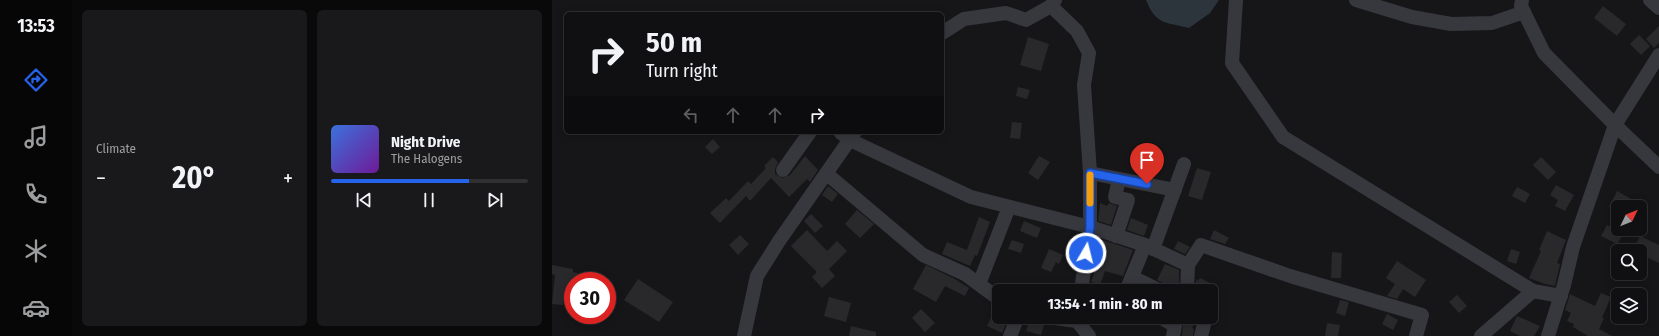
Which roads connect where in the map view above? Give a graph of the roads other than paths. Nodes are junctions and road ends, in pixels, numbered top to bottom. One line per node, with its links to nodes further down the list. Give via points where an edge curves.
1 (1236, 0): 30 (street, via 1232,63 1282,137)
2 (1356, 0): 5 (street, via 1412,17 1451,24 1492,23)
3 (1650, 0): 6 (street)
4 (1053, 3): 7 (street, via 1026,20 1006,13 964,19); 15 (street, via 1077,31 1089,53 1084,86)
5 (1523, 6): 9 (street, via 1544,53)
6 (1659, 8)
7 (944, 32)
8 (1659, 55): 9 (street)
9 (1615, 125): 13 (street); 32 (street, via 1573,248)
10 (809, 134): 14 (street)
11 (848, 135): 16 (street); 19 (street, via 971,197)
12 (1184, 164): 18 (street)
13 (1659, 167)
14 (783, 170)
15 (1090, 173): 17 (street); 20 (street)
16 (826, 174): 25 (street, via 923,255 965,274); 36 (street, via 757,276)
17 (1120, 179): 18 (street); 21 (street, via 1115,197 1128,200)
18 (1174, 190): 22 (street)
19 (1009, 207): 20 (street); 25 (street)
20 (1090, 227): 21 (street); 26 (street)
21 (1116, 236): 22 (street)
22 (1149, 247): 23 (street); 24 (street)
23 (1188, 264): 29 (street); 40 (street, via 1201,245 1290,276 1422,315)
24 (1132, 277): 27 (street); 28 (street)
25 (979, 284): 31 (street)
26 (1082, 284)
27 (1129, 284)
28 (1146, 284)
29 (1187, 284)
30 (1533, 291): 32 (street); 41 (street)
31 (992, 294)
32 (1561, 296): 42 (street)
33 (1015, 324): 37 (street)
34 (1081, 324): 38 (street)
35 (1204, 324): 39 (street)
36 (744, 336)
37 (1010, 336)
38 (1089, 336)
39 (1201, 336)
40 (1416, 336)
41 (1481, 336)
42 (1548, 336)

